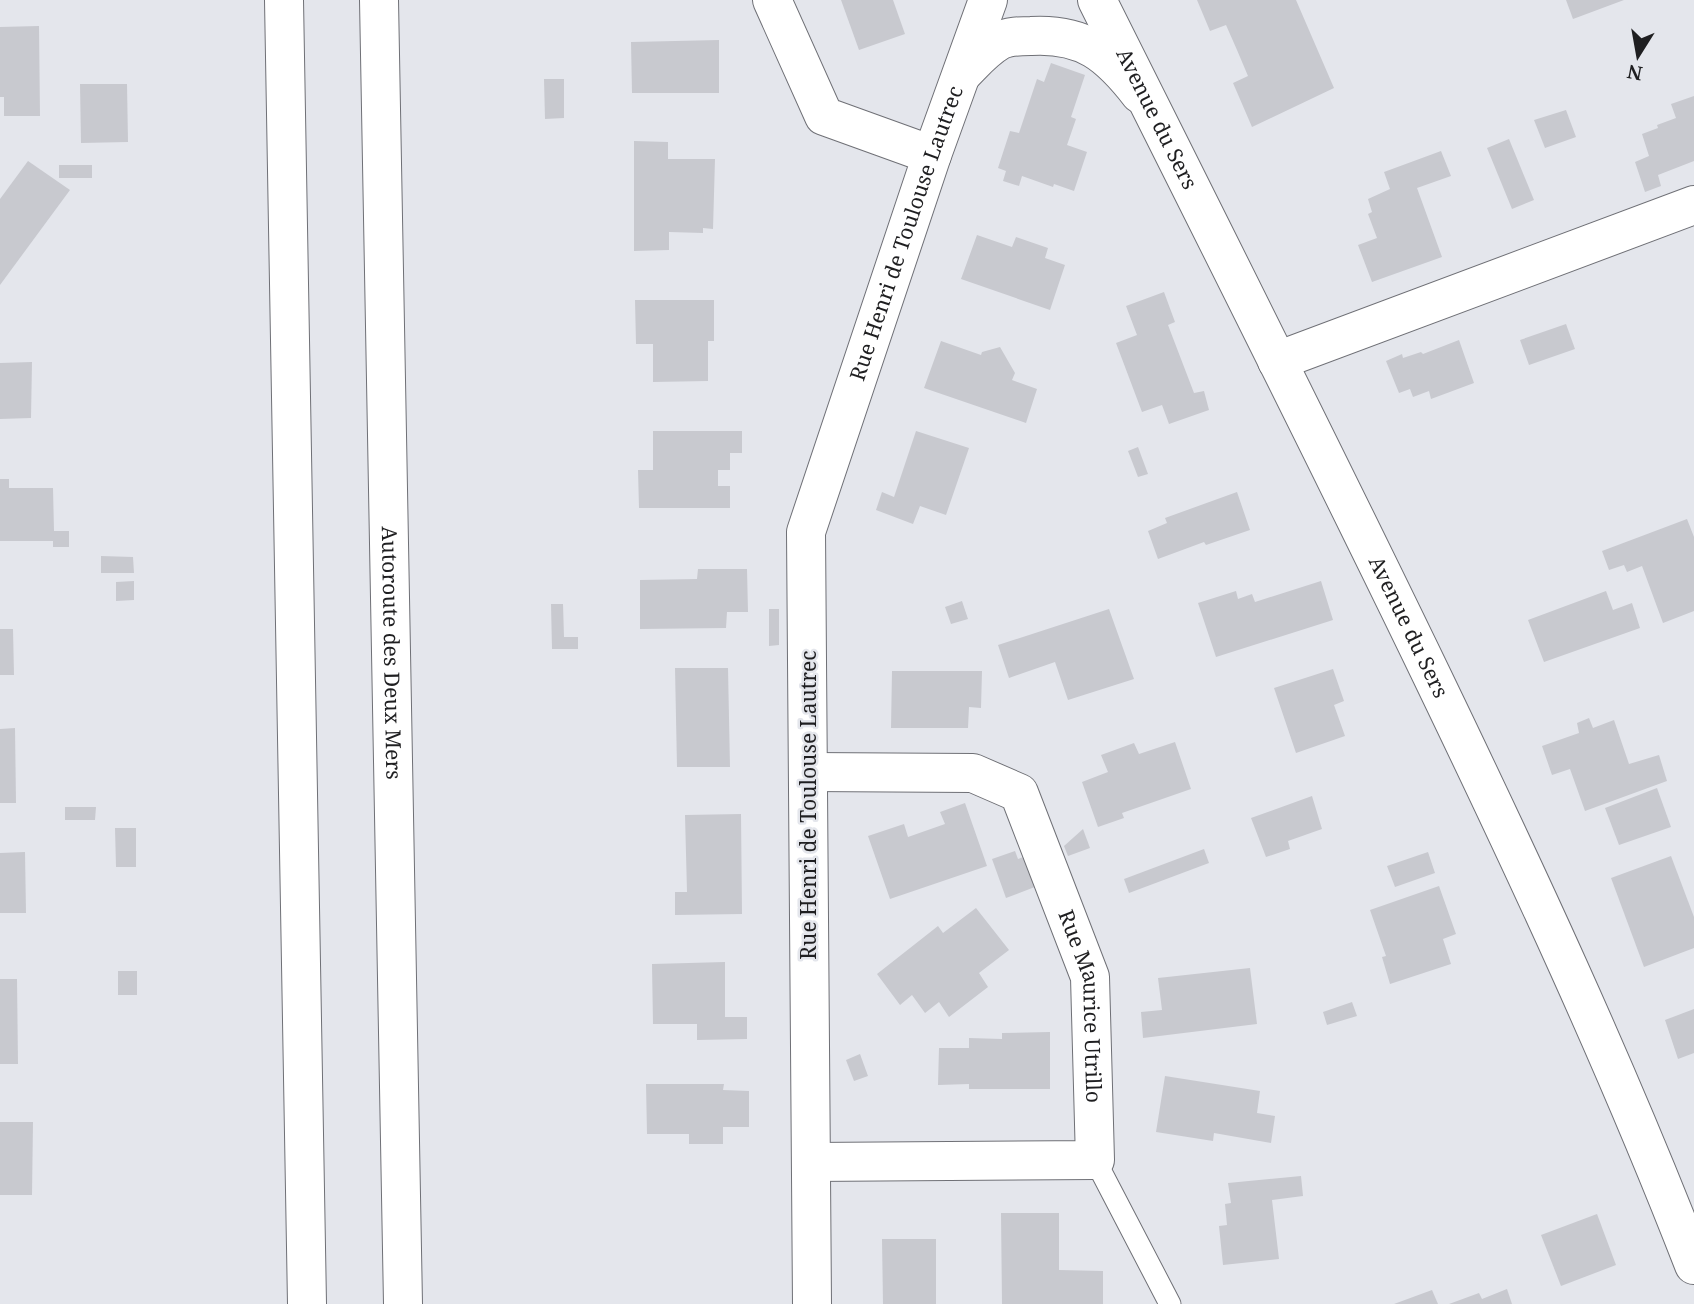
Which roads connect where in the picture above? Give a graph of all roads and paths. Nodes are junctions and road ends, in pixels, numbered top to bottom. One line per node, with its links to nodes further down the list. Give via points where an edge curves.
1 (284, 0): 15 (main road)
2 (379, 0): 16 (main road, Autoroute des Deux Mers)
3 (772, 0): 8 (main road, via 824,116)
4 (988, 0): 6 (main road, Rue Henri de Toulouse Lautrec)
5 (1097, 0): 7 (main road, Avenue du Sers)
6 (961, 75): 7 (main road, via 1002,39 1057,34 1084,43 1118,66); 8 (main road, Rue Henri de Toulouse Lautrec)
7 (1151, 108): 10 (main road, Avenue du Sers)
8 (932, 155): 11 (main road, Rue Henri de Toulouse Lautrec, via 806,531)
9 (1694, 205): 10 (main road)
10 (1277, 361): 14 (main road, Avenue du Sers, via 1504,825 1645,1138)
11 (810, 772): 12 (main road, Rue Maurice Utrillo, via 973,773 1019,793 1090,976); 13 (main road, Rue Henri de Toulouse Lautrec)
12 (1095, 1160): 13 (main road); 18 (lane)
13 (811, 1162): 17 (main road, Rue Henri de Toulouse Lautrec)
14 (1694, 1265)
15 (307, 1304)
16 (402, 1304)
17 (812, 1304)
18 (1170, 1304)

